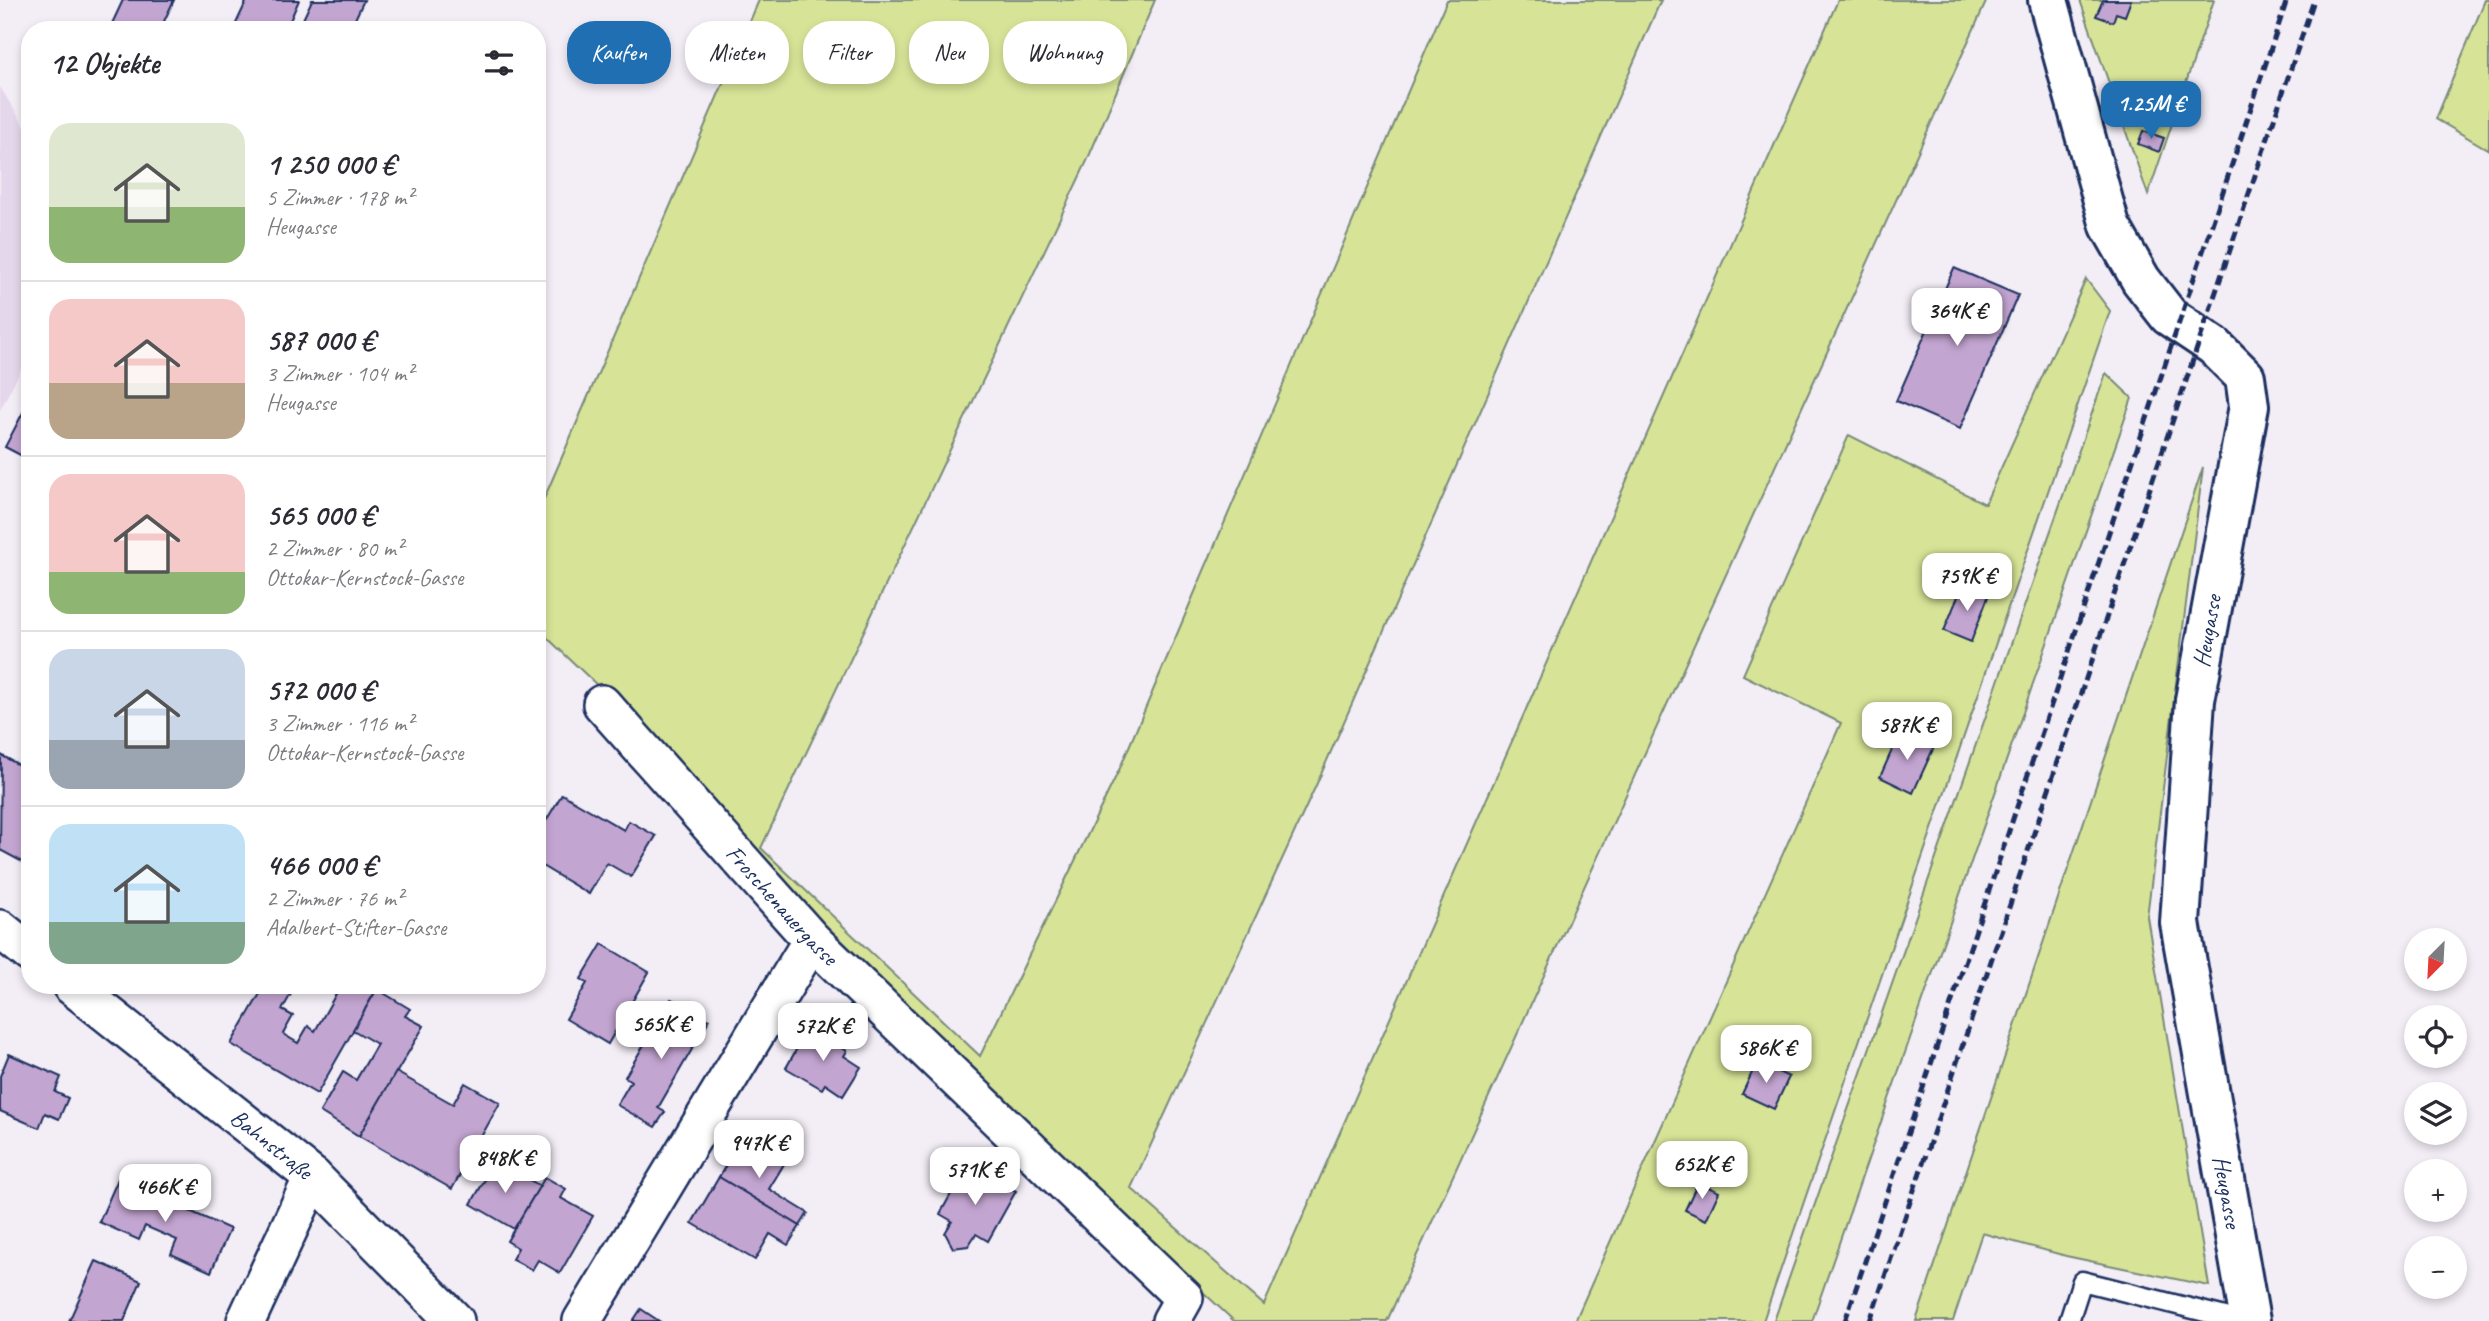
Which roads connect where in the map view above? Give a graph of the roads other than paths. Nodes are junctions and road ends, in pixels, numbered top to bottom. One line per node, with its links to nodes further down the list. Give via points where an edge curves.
1 (2048, 0): 14 (street, Heugasse, via 2110,226 2141,280 2169,316 2214,346 2245,377 2249,406 2195,700 2180,923)
2 (602, 704): 4 (street, Froschenauergasse)
3 (0, 929): 5 (street)
4 (812, 940): 8 (street, Froschenauergasse); 11 (street)
5 (21, 946)
6 (82, 994): 7 (street, Bahnstraße)
7 (313, 1177): 9 (street); 10 (street, Bahnstraße)
8 (1177, 1309)
9 (246, 1321)
10 (455, 1321)
11 (582, 1321)
12 (2069, 1321): 13 (lane, via 2082,1282)
13 (2241, 1321)
14 (2250, 1321)

